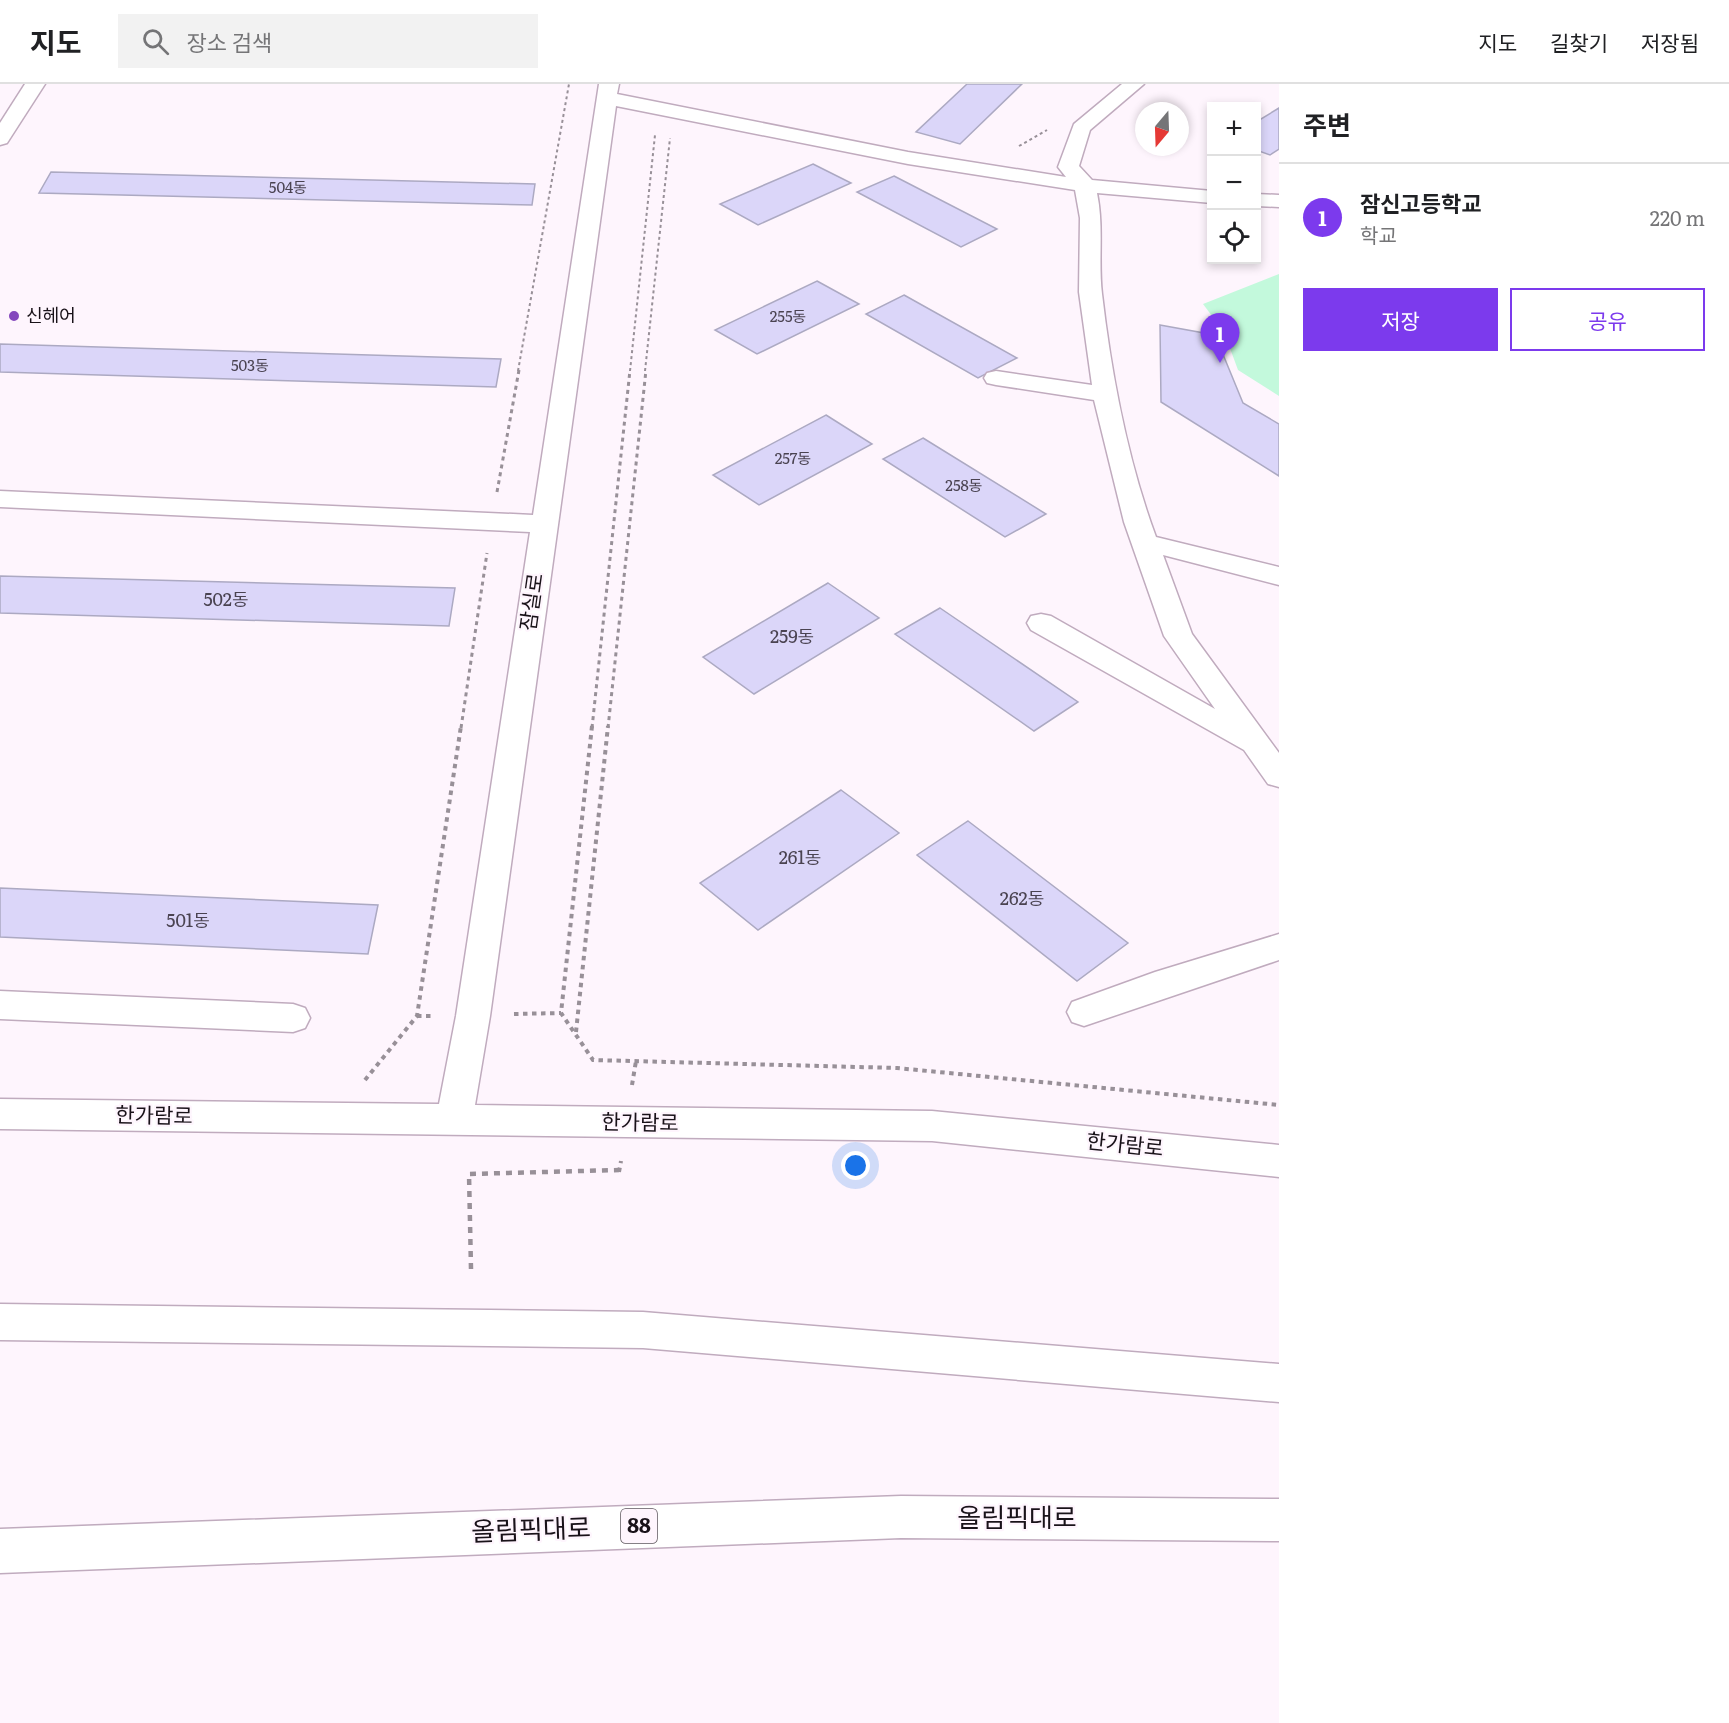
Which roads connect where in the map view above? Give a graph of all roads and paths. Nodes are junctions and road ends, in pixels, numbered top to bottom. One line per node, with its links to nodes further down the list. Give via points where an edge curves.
1 (34, 84): 5 (main road)
2 (1134, 84): 6 (main road, via 1081,128 1068,167)
3 (608, 91): 4 (main road); 13 (main road, 잠실로)
4 (665, 110): 6 (main road); 24 (path); 24 (path, via 561,1013)
5 (0, 139)
6 (1085, 186): 7 (main road); 11 (main road, via 1091,218 1090,292)
7 (1207, 197)
8 (1261, 200): 9 (main road)
9 (1279, 201)
10 (996, 378): 11 (main road)
11 (1106, 395): 14 (main road)
12 (0, 499): 13 (main road)
13 (543, 524): 28 (main road, 잠실로, via 473,1016)
14 (1144, 542): 15 (main road); 17 (main road, via 1178,636)
15 (1279, 576)
16 (1041, 623): 17 (main road)
17 (1258, 747): 18 (main road)
18 (1279, 776)
19 (1279, 947): 21 (main road)
20 (0, 1005): 23 (main road)
21 (1084, 1012)
22 (417, 1017): 25 (path)
23 (292, 1018)
24 (576, 1034): 26 (path, via 593,1060 897,1068)
25 (364, 1081)
26 (1279, 1105)
27 (0, 1114): 28 (main road, 한가람로)
28 (454, 1121): 29 (main road, 한가람로, via 932,1126)
29 (1279, 1161)
30 (619, 1172): 31 (path, via 469,1174)
31 (471, 1269)
32 (0, 1322): 33 (main road, via 643,1330)
33 (1279, 1383)
34 (1279, 1520): 35 (main road, 올림픽대로 / 88, via 901,1517)
35 (0, 1551)

